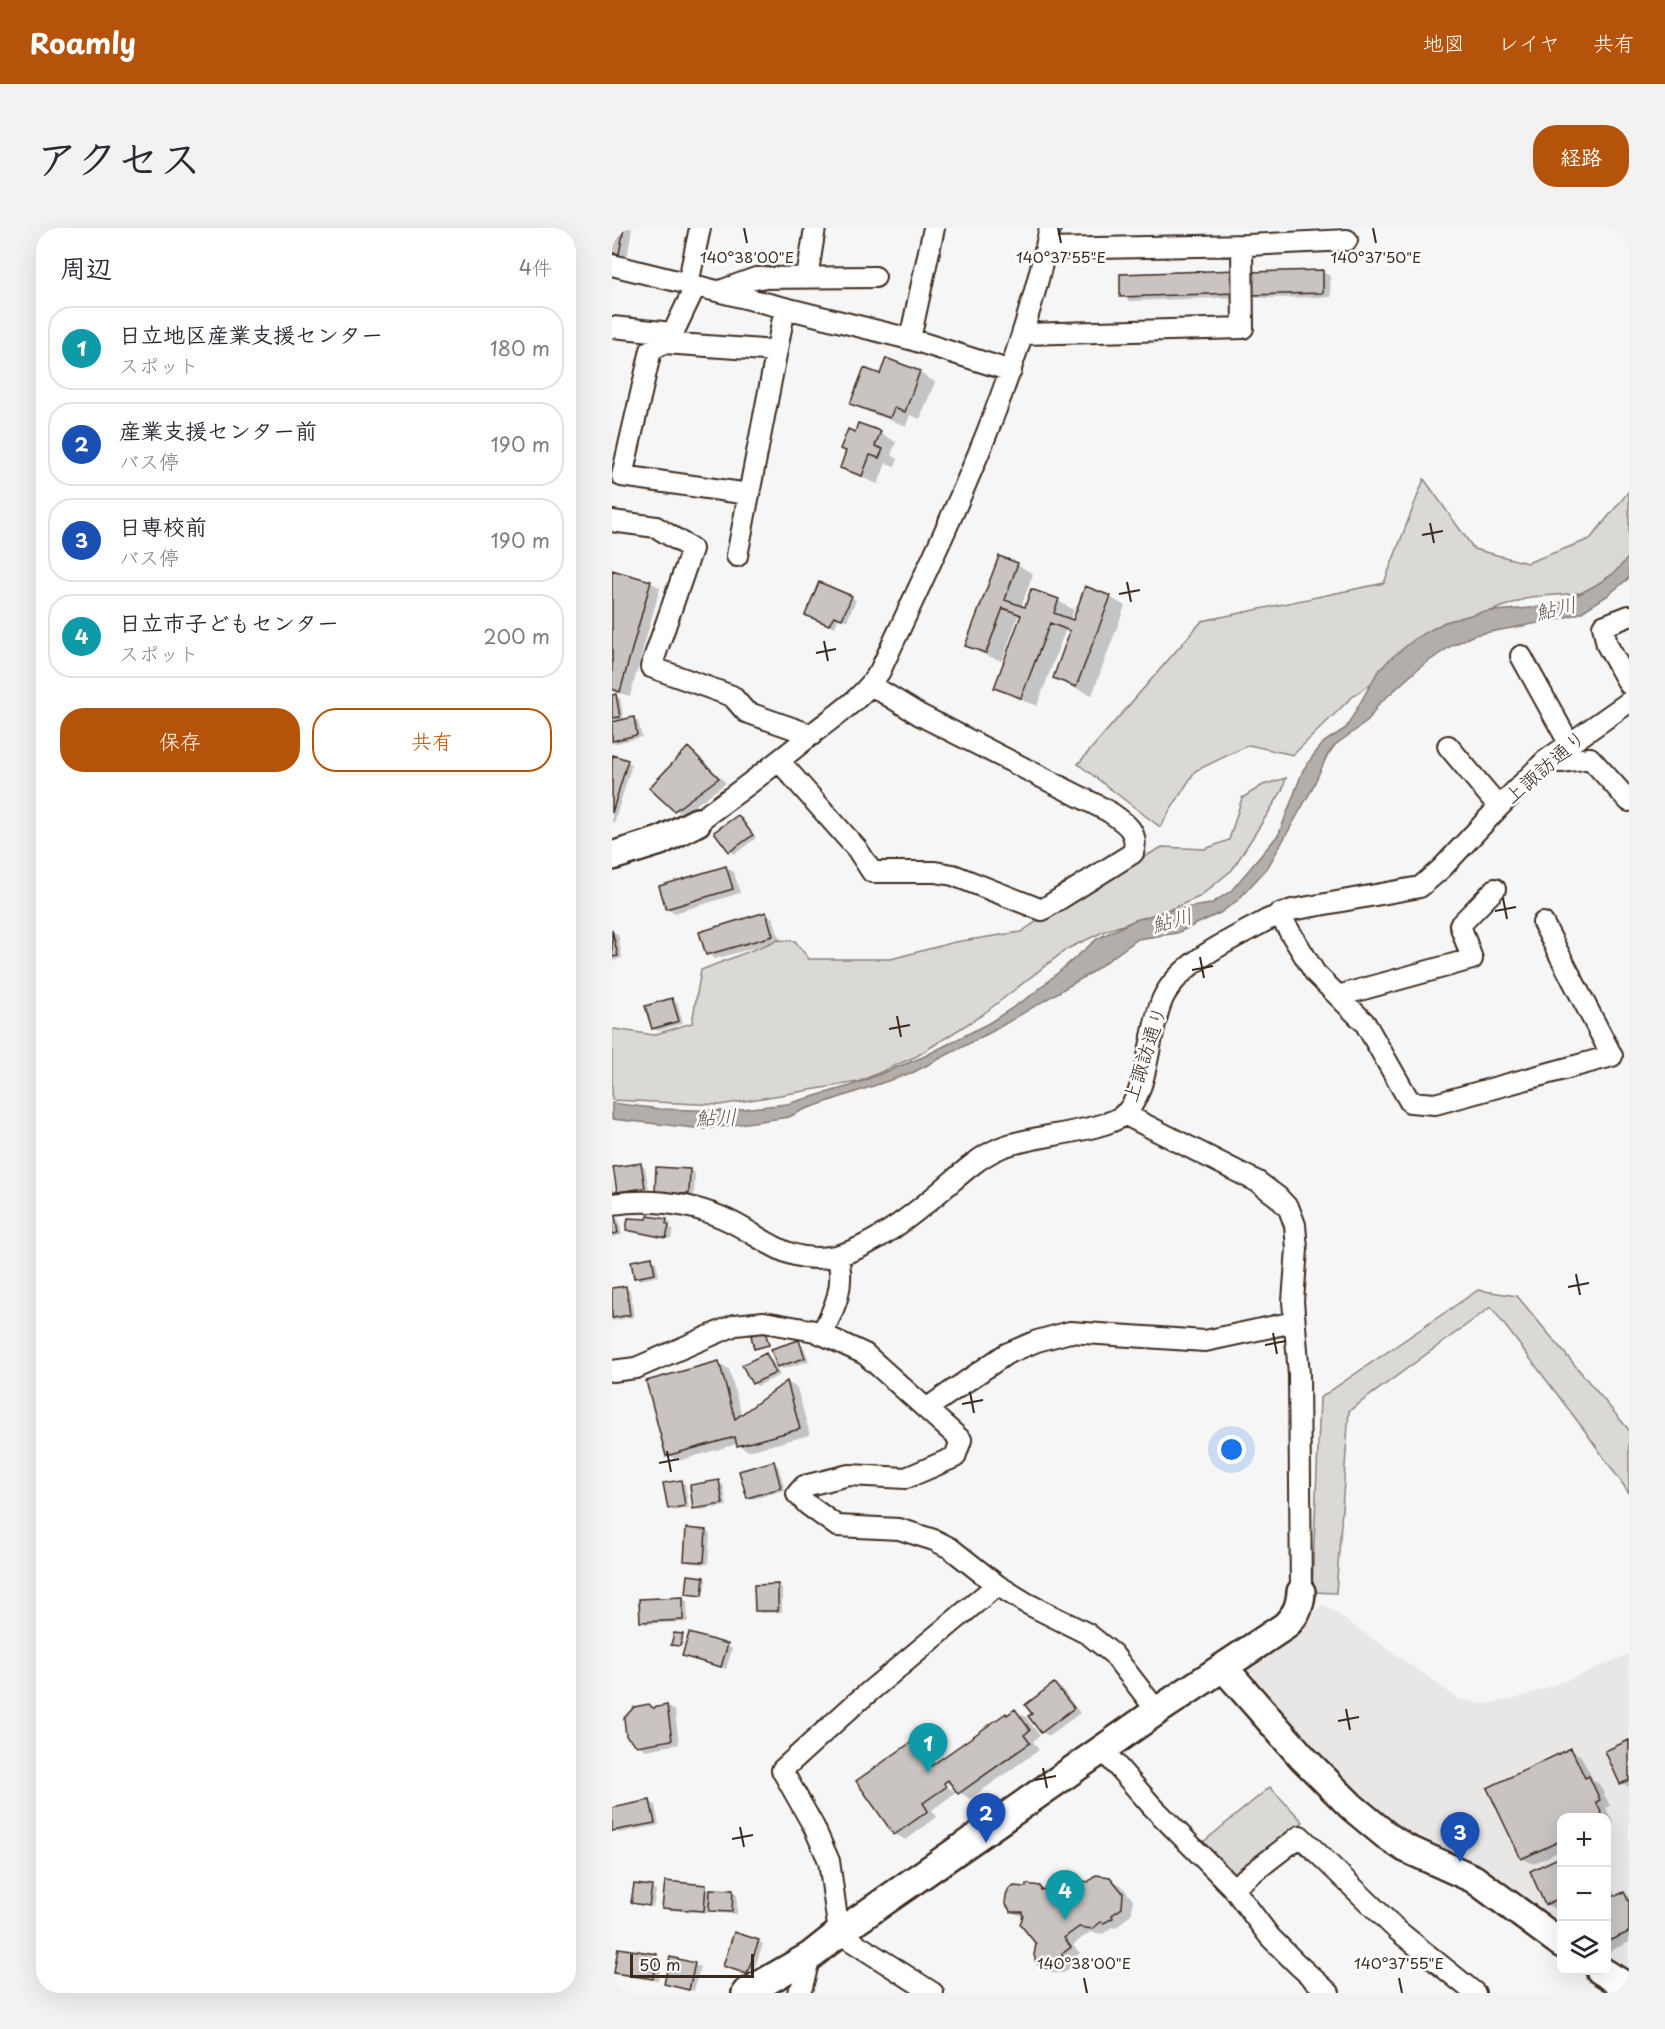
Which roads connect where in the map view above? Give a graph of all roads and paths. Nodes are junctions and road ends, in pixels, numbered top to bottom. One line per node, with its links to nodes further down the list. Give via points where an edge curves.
1 (700, 228): 11 (street)
2 (815, 228): 10 (street)
3 (934, 228): 17 (street)
4 (1050, 228): 7 (street)
5 (1347, 240): 6 (street)
6 (1242, 245): 7 (street); 15 (street, via 1243,328)
7 (1046, 249): 15 (street)
8 (612, 265): 11 (street)
9 (875, 277): 10 (street)
10 (807, 278): 12 (street, via 756,278)
11 (692, 285): 12 (street); 16 (street)
12 (720, 291): 13 (street)
13 (785, 308): 17 (street); 18 (street)
14 (612, 327): 16 (street)
15 (1024, 334): 19 (street)
16 (670, 338): 18 (street); 20 (street, via 651,350 622,476)
17 (910, 339): 19 (street)
18 (777, 351): 20 (street)
19 (1011, 371): 26 (street, via 942,537)
20 (749, 494): 22 (street)
21 (612, 521): 28 (street, via 656,527 692,549 651,667 732,696 746,712)
22 (737, 556)
23 (1629, 616): 25 (street, via 1603,626 1607,645)
24 (1521, 656): 29 (street)
25 (1629, 684)
26 (872, 685): 28 (street); 32 (street, via 920,715 1108,811 1133,833 1133,853 1042,910 953,875 872,872 857,849)
27 (1629, 702): 29 (street, 上諏訪通り)
28 (812, 735): 32 (street)
29 (1569, 743): 31 (street, 上諏訪通り)
30 (1448, 746): 34 (street)
31 (1545, 761): 33 (street, via 1590,758); 34 (street, 上諏訪通り)
32 (780, 762): 35 (street)
33 (1629, 801)
34 (1498, 807): 38 (street, 上諏訪通り, via 1420,887)
35 (697, 822): 36 (street, via 660,841)
36 (612, 856)
37 (1495, 889): 40 (street, via 1460,925 1472,958)
38 (1279, 914): 40 (street, via 1315,973); 41 (street, 上諏訪通り, via 1198,960 1173,982 1156,1015 1139,1090)
39 (1543, 923): 40 (street, via 1612,1056 1435,1104 1410,1102 1365,1023)
40 (1338, 996)
41 (1125, 1114): 43 (street, 上諏訪通り, via 1099,1125 1001,1148 975,1161 872,1241); 44 (street, via 1258,1182 1289,1209 1297,1249)
42 (612, 1203): 43 (street, 上諏訪通り, via 657,1202 698,1209 786,1253)
43 (837, 1256): 45 (street, via 840,1287 834,1311)
44 (1294, 1322): 47 (street, via 1205,1341 1070,1332 1005,1354); 49 (street, via 1299,1375)
45 (821, 1334): 46 (street, via 764,1322 735,1325 636,1368); 47 (street, via 865,1354)
46 (612, 1371)
47 (926, 1409): 48 (street, via 961,1440 956,1457 906,1478 849,1475 804,1486 797,1494 837,1526 899,1529 934,1540)
48 (997, 1585): 51 (street, via 1088,1634 1113,1654); 54 (street, via 857,1701 782,1770 829,1861)
49 (1300, 1592): 50 (street, via 1300,1606 1289,1621)
50 (1224, 1668): 51 (street); 55 (street, via 1352,1808 1405,1848 1474,1879)
51 (1157, 1711): 52 (street)
52 (1102, 1749): 53 (street); 54 (street)
53 (1233, 1888): 62 (street, via 1270,1937); 63 (street, via 1300,1836 1397,1930)
54 (839, 1933): 56 (street); 61 (street)
55 (1557, 1940)
56 (810, 1956): 59 (street); 60 (street)
57 (1607, 1975): 58 (street)
58 (1629, 1988)
59 (746, 1993)
60 (798, 1993)
61 (933, 1993)
62 (1329, 1993)
63 (1475, 1993)

